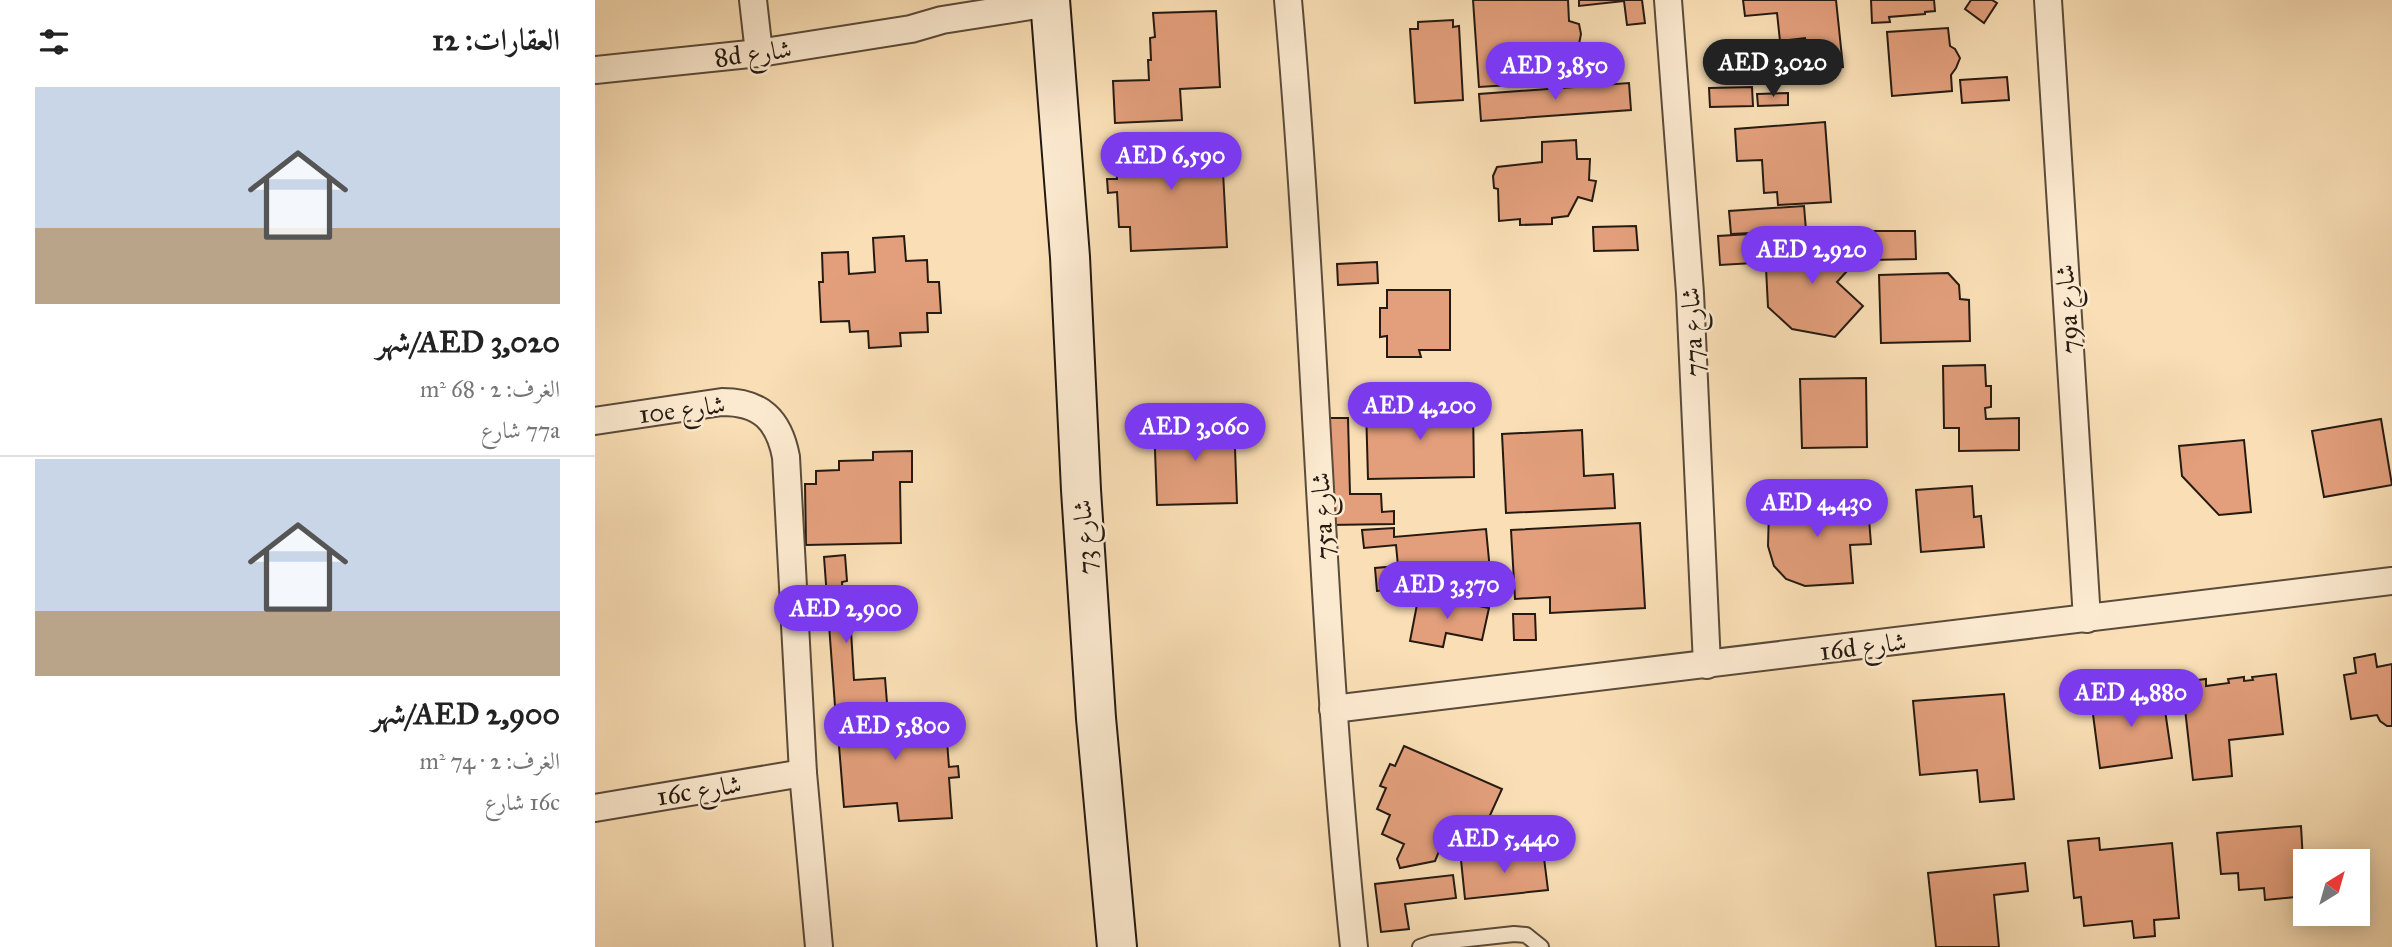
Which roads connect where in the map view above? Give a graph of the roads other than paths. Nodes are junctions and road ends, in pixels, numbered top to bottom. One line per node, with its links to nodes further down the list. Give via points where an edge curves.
1 (753, 0): 6 (street)
2 (1288, 0): 12 (street, 75a شارع)
3 (1668, 0): 11 (street, 77a شارع, via 1690,293)
4 (2048, 0): 10 (street, 79a شارع)
5 (1050, 8): 6 (street, 8d شارع, via 952,32 911,29); 16 (street, شارع 73, via 1070,257 1096,718)
6 (759, 53): 7 (street, 8d شارع)
7 (595, 70)
8 (595, 421): 13 (street, 10e شارع, via 738,402 766,415 777,427 786,457)
9 (2392, 581): 10 (street, 16d شارع)
10 (2087, 619): 11 (street, 16d شارع)
11 (1707, 665): 12 (street, 16d شارع)
12 (1333, 709): 17 (street, 75a شارع)
13 (803, 773): 14 (street, 16c شارع); 15 (street)
14 (595, 808)
15 (819, 947)
16 (1117, 947)
17 (1354, 947)
18 (1420, 947): 19 (lane, via 1514,934 1526,935)
19 (1541, 947)

